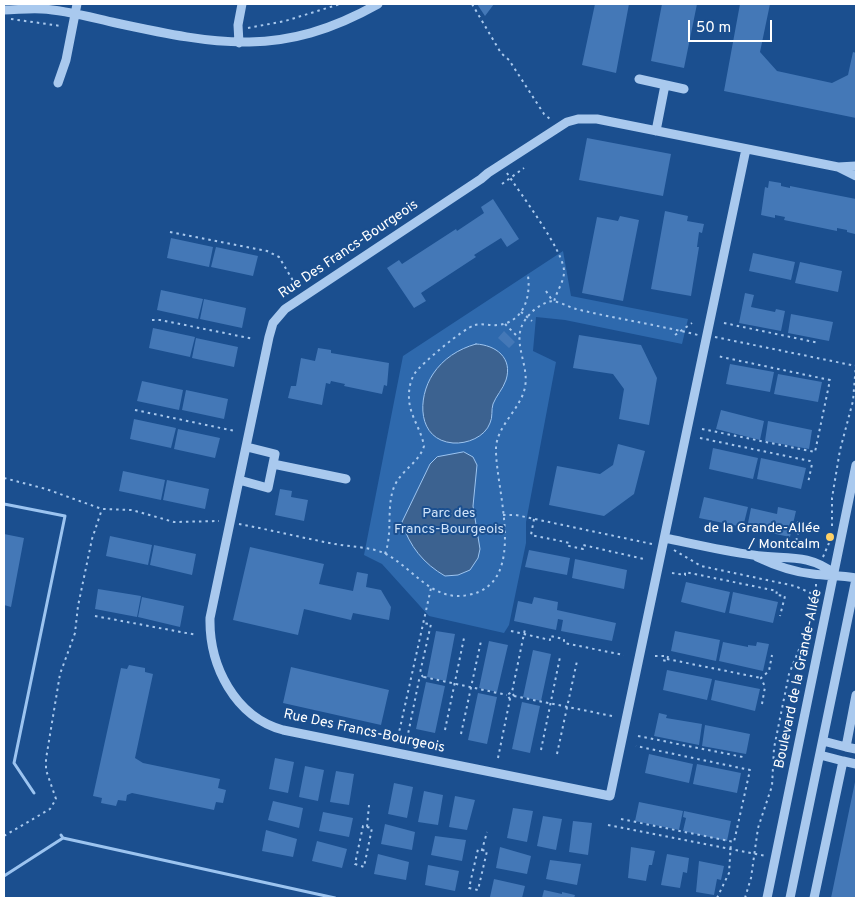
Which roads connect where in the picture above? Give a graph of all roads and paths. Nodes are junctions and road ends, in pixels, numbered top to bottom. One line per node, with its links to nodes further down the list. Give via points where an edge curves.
1 (32, 4): 7 (street)
2 (77, 4): 9 (street)
3 (242, 4): 12 (street)
4 (340, 4): 11 (path, via 285,21)
5 (378, 4): 12 (street, via 313,32 274,41)
6 (472, 4): 17 (path, via 501,53)
7 (42, 9): 8 (street); 9 (street)
8 (7, 13): 10 (path, via 12,21)
9 (75, 15): 12 (street, via 199,40); 14 (street)
10 (61, 26)
11 (248, 28)
12 (239, 43)
13 (639, 79): 15 (street)
14 (58, 83)
15 (665, 85): 16 (street); 18 (street)
16 (684, 89)
17 (549, 117)
18 (656, 131): 19 (street, Rue Des Francs-Bourgeois); 54 (street, Rue Des Francs-Bourgeois, via 597,119 567,122 289,305 271,329)
19 (746, 150): 22 (street, Rue Des Francs-Bourgeois); 69 (street, Rue Des Francs-Bourgeois)
20 (856, 166): 22 (street, Rue Des Francs-Bourgeois)
21 (524, 168): 25 (path)
22 (838, 168): 24 (street, Rue Des Francs-Bourgeois)
23 (505, 171): 25 (path)
24 (856, 176)
25 (510, 178): 26 (path); 31 (path, via 562,262 564,277)
26 (502, 184)
27 (170, 232): 29 (path, via 267,251 279,257)
28 (528, 276): 32 (path, via 528,298)
29 (295, 284)
30 (546, 291): 31 (path)
31 (554, 302): 33 (path, via 544,304); 39 (path)
32 (522, 312): 33 (path); 38 (path)
33 (528, 316): 35 (path); 45 (path)
34 (152, 320): 46 (path)
35 (532, 321)
36 (692, 323): 39 (path)
37 (724, 323): 47 (path)
38 (505, 324): 40 (path); 73 (path, via 480,324 466,329 426,360 413,377 409,403 424,446 420,456 394,487)
39 (681, 331): 41 (path); 42 (path)
40 (513, 332): 43 (path); 45 (path)
41 (675, 335)
42 (700, 335)
43 (509, 336)
44 (714, 337): 49 (path)
45 (520, 338): 62 (path, via 526,368 525,387 496,445)
46 (254, 340)
47 (819, 343)
48 (717, 356): 51 (path, via 830,380 816,452)
49 (856, 365): 67 (path, via 854,401 840,450 832,498)
50 (135, 410): 52 (path)
51 (702, 428)
52 (235, 431)
53 (700, 438): 60 (path, via 810,461)
54 (247, 447): 55 (street, via 275,454); 59 (street, Rue Des Francs-Bourgeois)
55 (273, 464): 58 (street); 59 (street, via 268,488)
56 (856, 464): 77 (street, Boulevard de la Grande-Allée)
57 (4, 478): 61 (path, via 46,488)
58 (346, 479)
59 (239, 480): 69 (street, Rue Des Francs-Bourgeois, via 211,608 210,626 213,655 220,673 250,713 284,730 610,796)
60 (808, 483)
61 (102, 510): 64 (path, via 132,510 174,522); 131 (path, via 90,549 75,633 60,674 46,759 46,770 56,799 50,809)
62 (503, 515): 63 (path); 80 (path, via 504,561 492,582 475,593 460,596 446,595)
63 (534, 519): 70 (path); 75 (path, via 531,535 583,549 583,545)
64 (222, 521)
65 (797, 522): 71 (path, via 800,523)
66 (245, 525): 73 (path)
67 (832, 528)
68 (830, 537): 74 (path)
69 (665, 538): 77 (street, via 755,556 780,568 811,574)
70 (647, 544)
71 (795, 547)
72 (676, 552): 81 (path, via 701,566 795,586)
73 (385, 554): 80 (path)
74 (823, 558)
75 (644, 559)
76 (672, 573): 83 (path, via 684,575 686,572 777,591 776,595 785,596)
77 (835, 574): 78 (street); 136 (street, Boulevard de la Grande-Allée)
78 (856, 578): 84 (street)
79 (817, 582): 81 (path, Boulevard de la Grande-Allée)
80 (431, 588): 85 (path)
81 (815, 595): 135 (path, Boulevard de la Grande-Allée, via 816,606 811,623 789,674 774,748 772,786)
82 (95, 616): 89 (path)
83 (780, 616)
84 (852, 617): 115 (street)
85 (422, 622): 97 (path, via 431,624 420,673); 113 (path)
86 (525, 629): 88 (path)
87 (511, 631): 88 (path)
88 (524, 634): 92 (path, via 550,640 550,636 564,639 564,643); 101 (path)
89 (197, 635)
90 (464, 638): 99 (path)
91 (481, 641): 100 (path)
92 (624, 655)
93 (772, 655): 98 (path, via 769,671)
94 (655, 656): 98 (path, via 668,656 667,659)
95 (560, 657): 106 (path)
96 (577, 661): 108 (path)
97 (423, 677): 99 (path); 114 (path, via 419,680)
98 (761, 678): 107 (path, via 766,687)
99 (454, 684): 100 (path); 110 (path)
100 (471, 687): 102 (path); 111 (path)
101 (512, 692): 102 (path); 104 (path)
102 (507, 695): 105 (path)
103 (856, 695): 117 (street)
104 (514, 696): 105 (path); 106 (path)
105 (510, 699): 123 (path)
106 (550, 704): 108 (path); 119 (path)
107 (762, 704)
108 (567, 707): 109 (path); 120 (path)
109 (612, 716)
110 (445, 730)
111 (461, 734)
112 (638, 736): 122 (path)
113 (398, 737)
114 (407, 739)
115 (823, 741): 117 (street); 121 (street)
116 (636, 746): 132 (path, via 750,770 734,842)
117 (846, 747): 118 (street)
118 (856, 749)
119 (541, 750)
120 (557, 754)
121 (820, 755): 124 (street); 140 (street)
122 (743, 757)
123 (498, 758)
124 (843, 761): 125 (street); 141 (street)
125 (856, 764)
126 (368, 805): 129 (path)
127 (621, 819): 132 (path)
128 (608, 825): 134 (path)
129 (367, 827): 129 (path, via 363,826 355,864 364,867 372,828)
130 (488, 832): 133 (path)
131 (4, 836)
132 (731, 842): 134 (path)
133 (482, 850): 133 (path, via 478,849 469,888 478,890 487,851)
134 (730, 850): 135 (path); 137 (path, via 730,873)
135 (753, 855): 136 (path); 138 (path, Boulevard de la Grande-Allée)
136 (776, 858): 139 (street, Boulevard de la Grande-Allée)
137 (717, 898)
138 (745, 898)
139 (767, 898)
140 (790, 898)
141 (814, 898)

